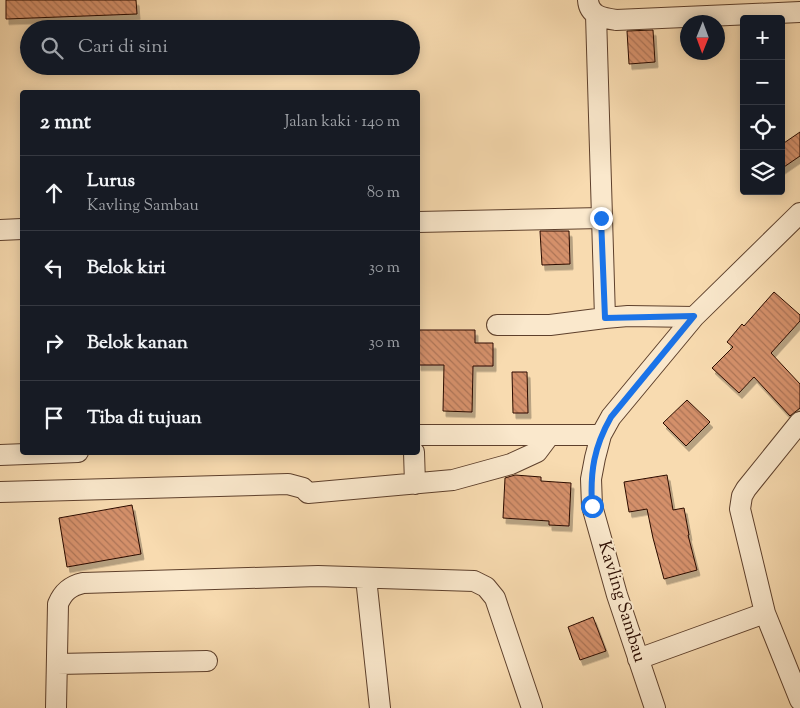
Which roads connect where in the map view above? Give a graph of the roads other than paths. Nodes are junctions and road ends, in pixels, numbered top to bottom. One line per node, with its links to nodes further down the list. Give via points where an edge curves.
1 (592, 8): 2 (street, via 616,20); 4 (street)
2 (800, 12)
3 (800, 213): 8 (street, Kavling Sambau)
4 (601, 218): 5 (street); 9 (street)
5 (420, 222)
6 (20, 229): 7 (street)
7 (0, 230)
8 (694, 316): 9 (street); 13 (street, Kavling Sambau, via 611,417)
9 (605, 318): 10 (street)
10 (497, 325)
11 (800, 422): 21 (street, via 746,489 741,502 741,517)
12 (420, 435): 14 (street)
13 (601, 435): 14 (street); 22 (street, Kavling Sambau, via 591,479 592,506)
14 (549, 436): 18 (street, via 537,452 510,464 453,480)
15 (20, 454): 16 (street)
16 (0, 455)
17 (414, 455): 18 (street)
18 (415, 484): 19 (street, via 308,493 303,488 288,484)
19 (0, 492)
20 (366, 578): 24 (street, via 318,576 75,585 61,596 58,604); 27 (street); 28 (street, via 474,581 486,587 495,598)
21 (765, 613): 22 (street); 25 (street)
22 (638, 659): 29 (street, Kavling Sambau)
23 (207, 661): 24 (street)
24 (57, 664): 26 (street)
25 (799, 696)
26 (56, 708)
27 (380, 708)
28 (532, 708)
29 (655, 708)

